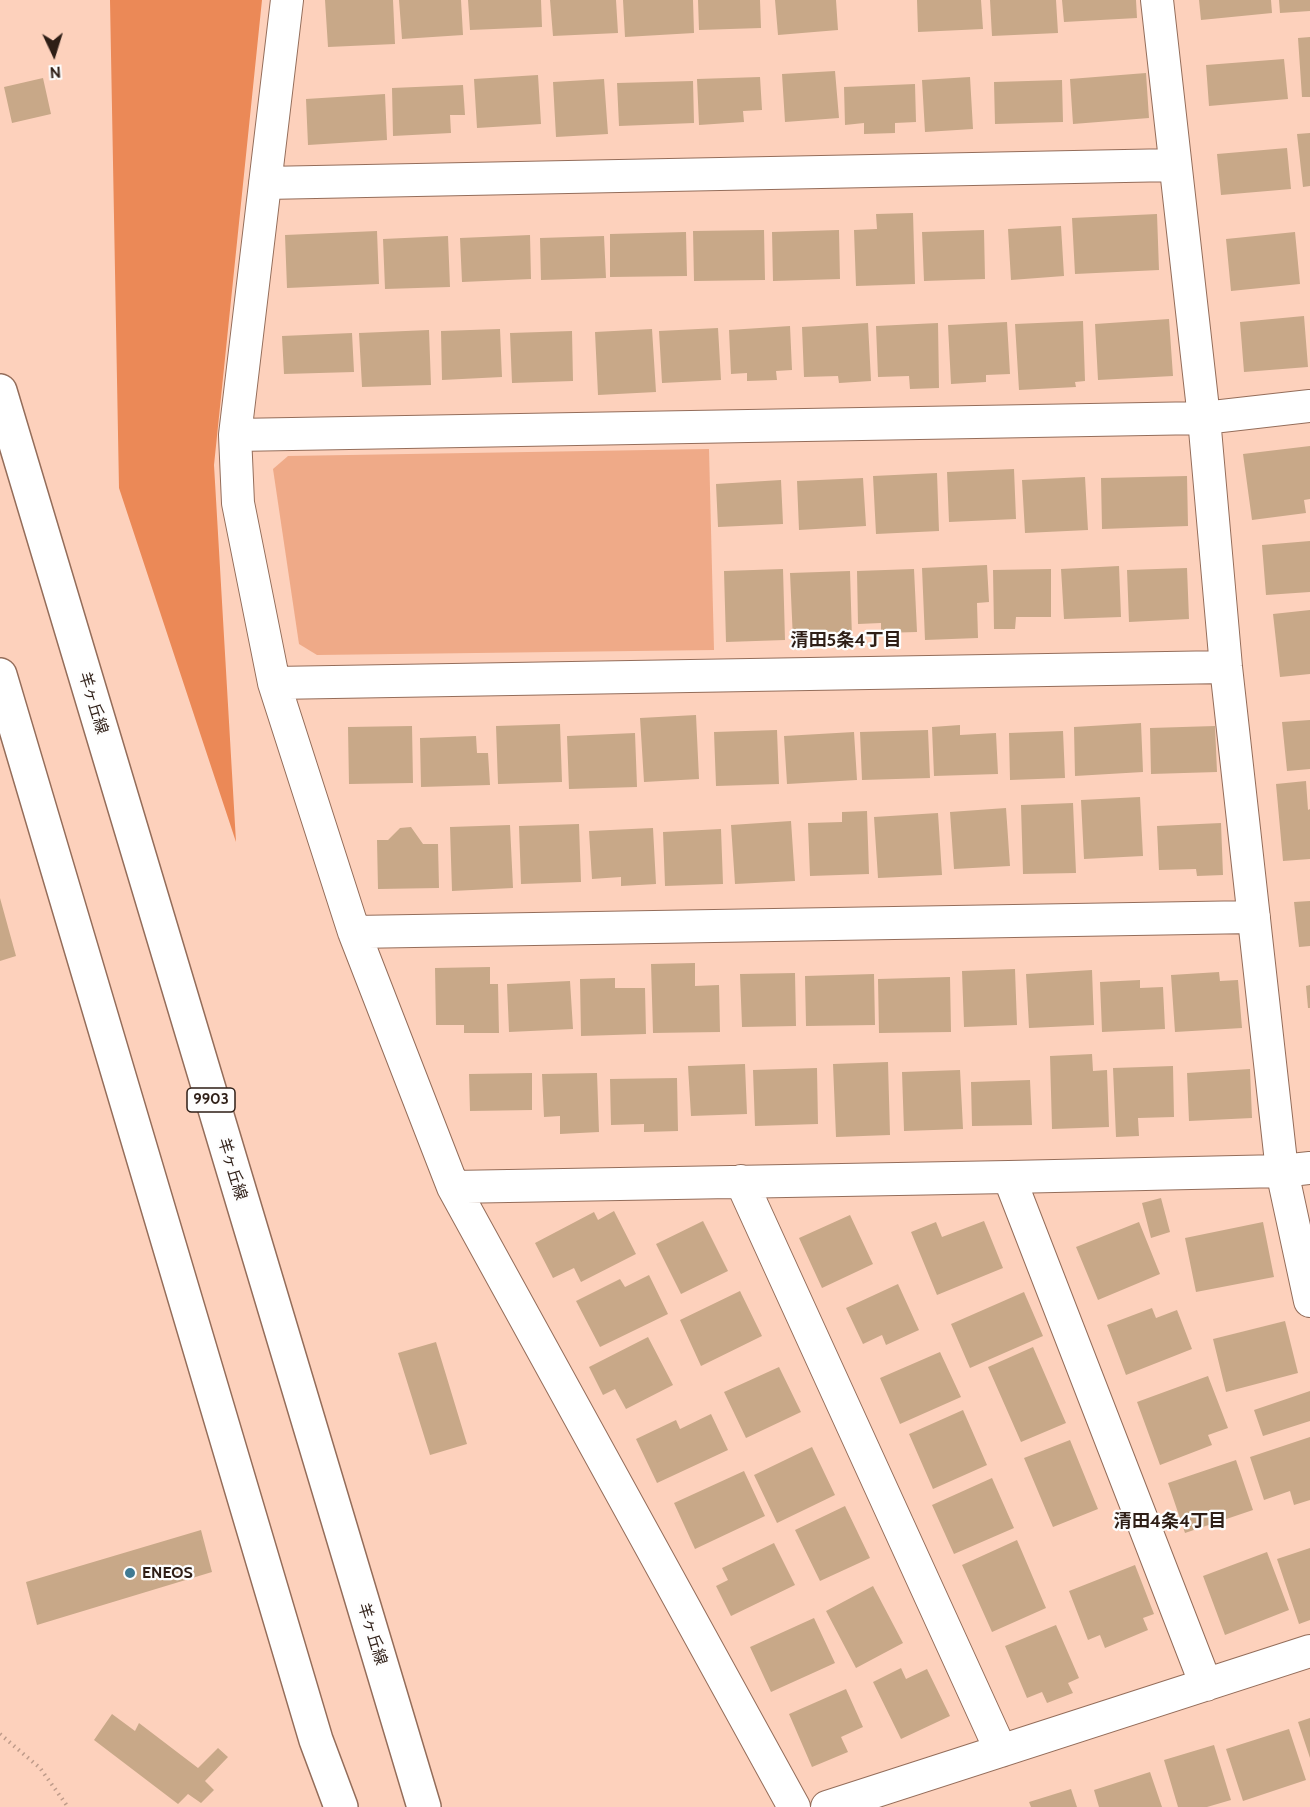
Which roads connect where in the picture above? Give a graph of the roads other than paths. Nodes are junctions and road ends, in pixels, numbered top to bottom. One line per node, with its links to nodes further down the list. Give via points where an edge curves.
1 (286, 0): 4 (street)
2 (1157, 0): 3 (street)
3 (1175, 165): 4 (street); 7 (street)
4 (265, 183): 8 (street)
5 (0, 392): 23 (main road, 羊ヶ丘線 / 9903)
6 (1310, 406): 7 (street)
7 (1203, 418): 8 (street); 9 (street)
8 (235, 435): 11 (street, via 238,503)
9 (1226, 667): 11 (street); 12 (street)
10 (0, 675): 22 (main road, via 313,1728)
11 (274, 683): 13 (street)
12 (1254, 917): 13 (street); 14 (street)
13 (354, 932): 17 (street)
14 (1296, 1169): 15 (street); 18 (street)
15 (1009, 1177): 16 (street); 20 (street)
16 (741, 1181): 17 (street); 21 (street)
17 (453, 1187): 24 (street)
18 (1310, 1301)
19 (1310, 1651): 20 (street)
20 (1206, 1686): 21 (street)
21 (1000, 1751): 25 (street)
22 (341, 1807)
23 (424, 1807)
24 (794, 1807)
25 (827, 1807)

